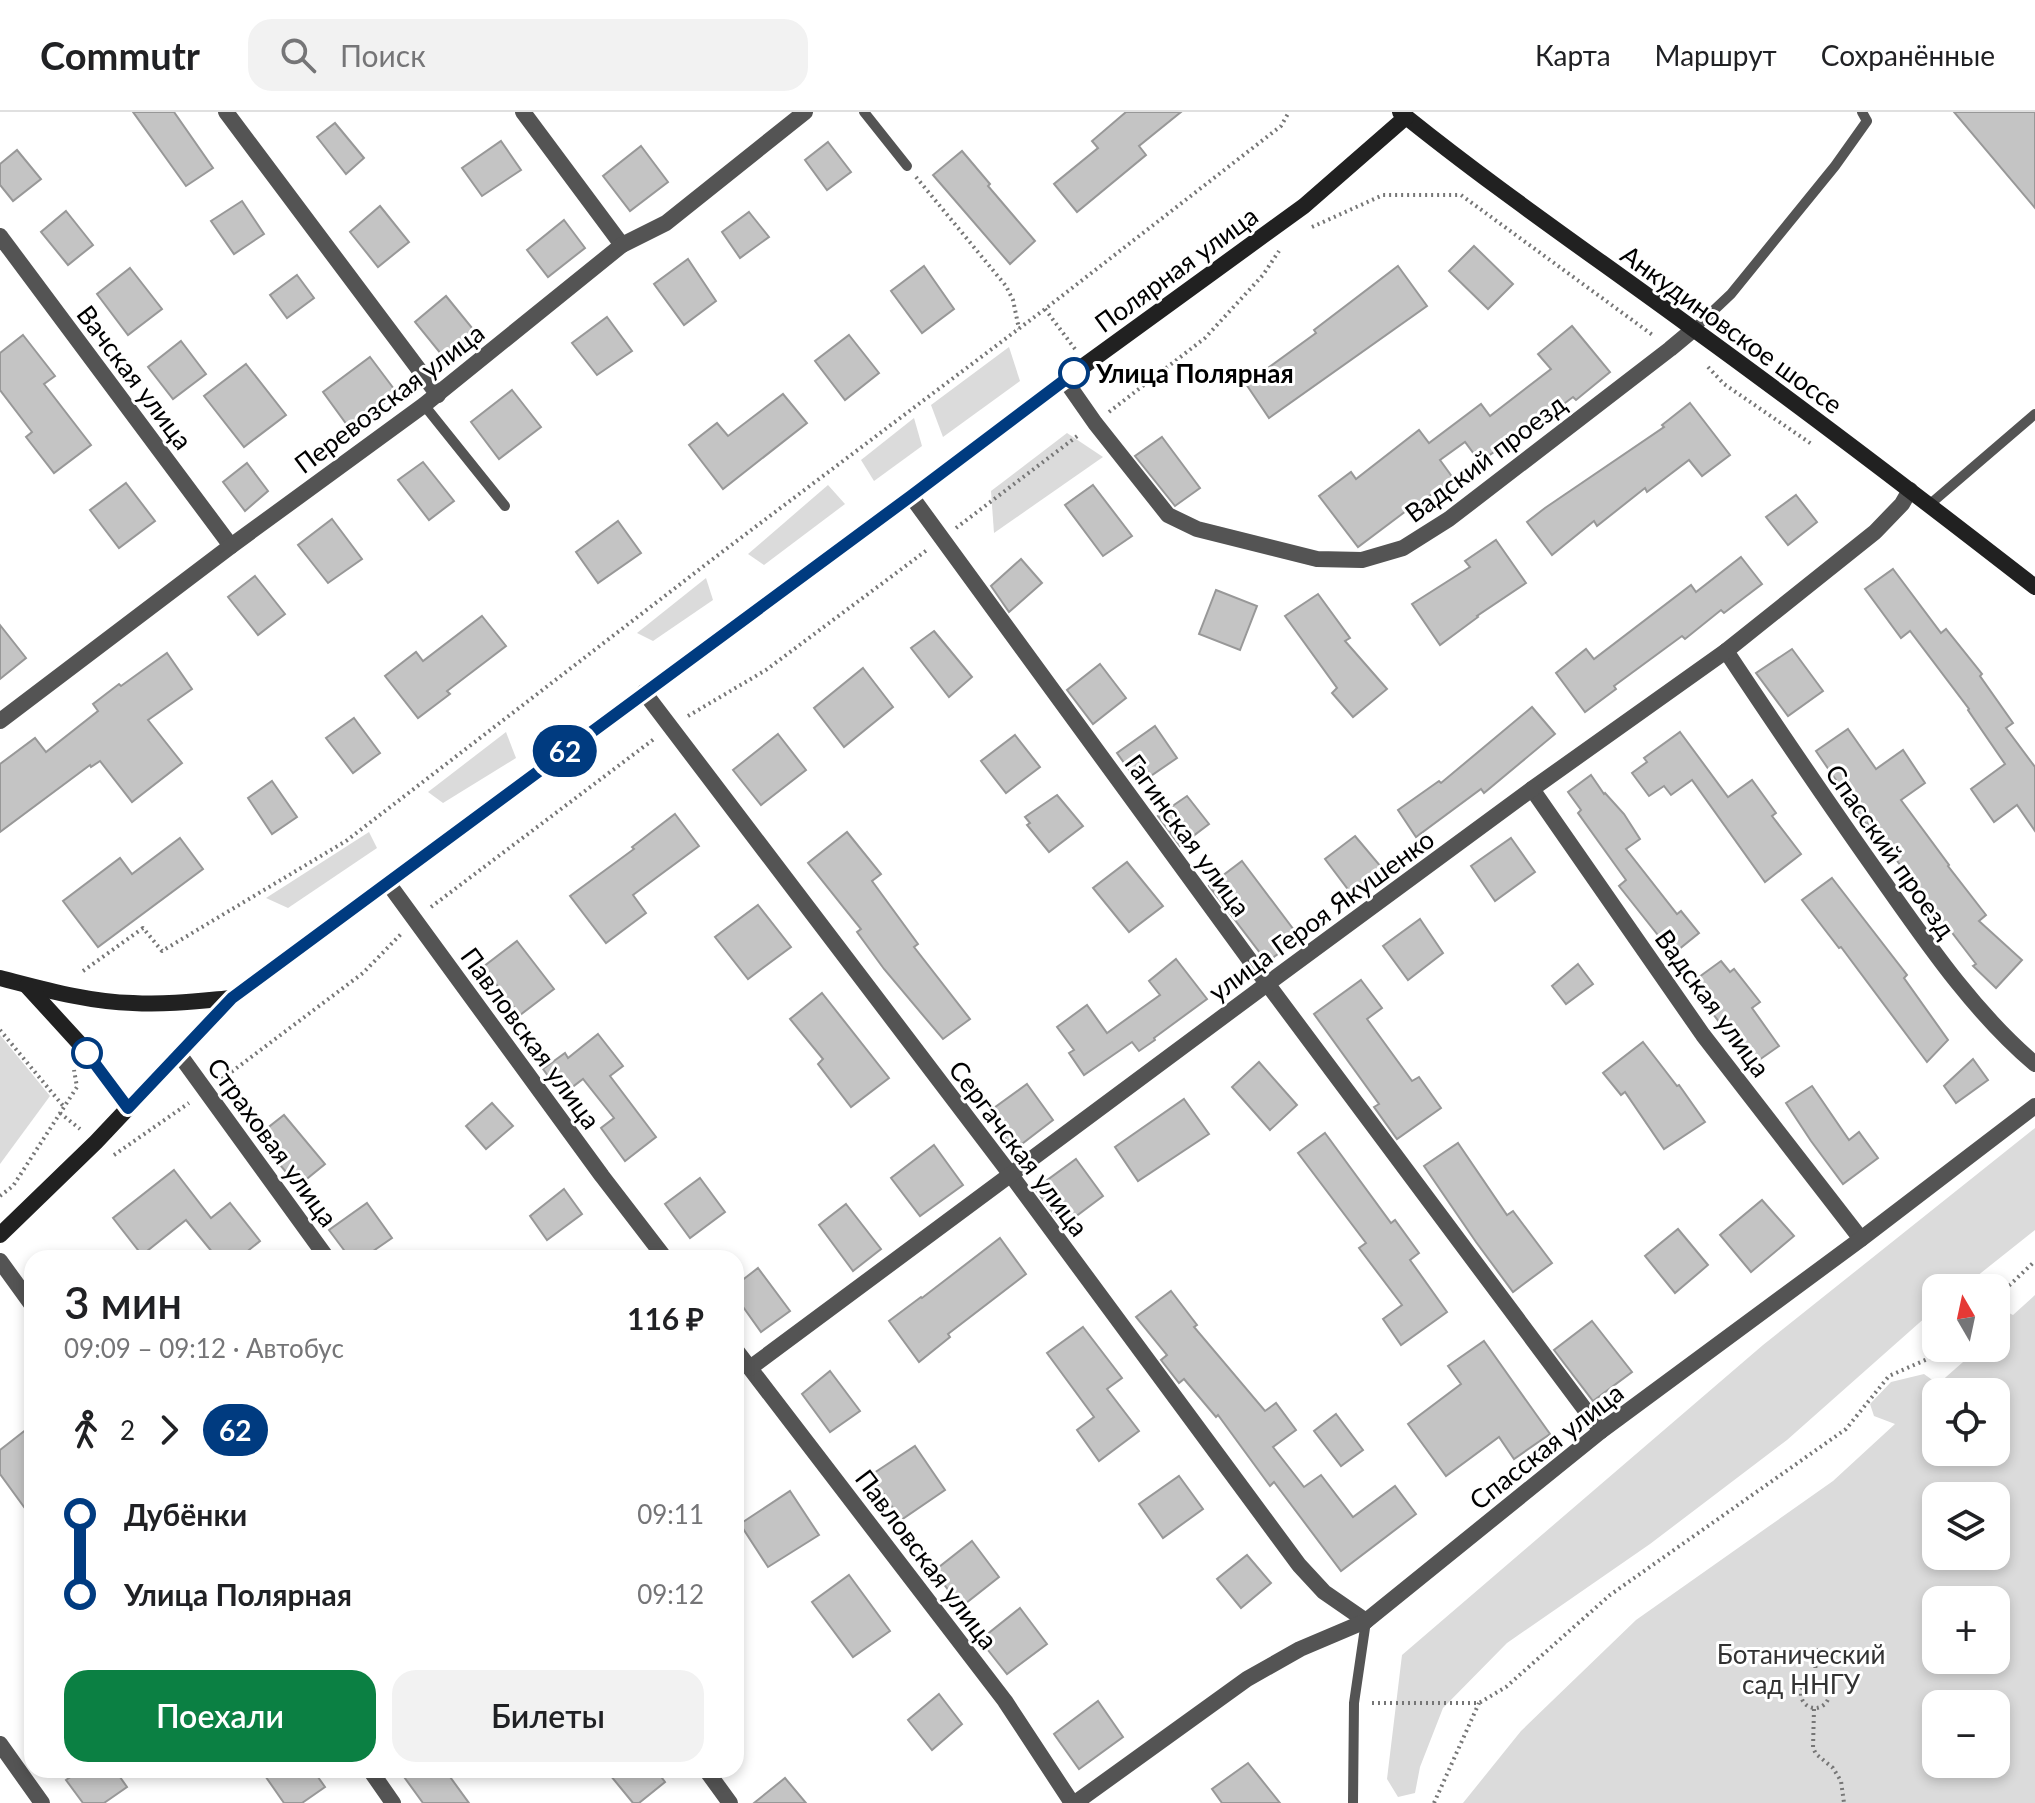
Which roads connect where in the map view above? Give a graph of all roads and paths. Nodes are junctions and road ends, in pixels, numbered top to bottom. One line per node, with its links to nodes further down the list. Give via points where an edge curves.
1 (226, 112): 20 (street)
2 (523, 112): 11 (street)
3 (805, 112): 11 (street, Перевозская улица, via 666,223)
4 (864, 112): 8 (lane)
5 (1289, 112): 13 (path, via 1281,126)
6 (1862, 112): 15 (lane, via 1867,121 1835,166 1731,294)
7 (1406, 114): 15 (main road, Анкудиновское шоссе, via 1473,170); 19 (main road, Полярная улица, via 1304,206)
8 (907, 166): 14 (path, via 1006,286)
9 (1307, 229): 17 (path, via 1383,195 1461,195)
10 (0, 236): 29 (street, Вачская улица)
11 (622, 245): 20 (street, Перевозская улица)
12 (1280, 250): 22 (path, via 1205,338)
13 (1045, 309): 14 (path); 16 (path)
14 (1019, 329): 38 (path, via 346,841 162,951 143,928)
15 (1694, 329): 17 (street, Вадский проезд); 24 (main road, Анкудиновское шоссе)
16 (1075, 349)
17 (1670, 349): 22 (street, Вадский проезд, via 1449,519 1403,548 1362,560 1317,559 1197,529 1168,515)
18 (1705, 364): 23 (path, via 1724,384)
19 (1065, 380): 22 (street, Вадский проезд); 25 (main road, Полярная улица)
20 (431, 400): 27 (lane); 29 (street, Перевозская улица)
21 (2035, 414): 26 (lane)
22 (1095, 423): 28 (path)
23 (1812, 445)
24 (1910, 490): 26 (main road, Анкудиновское шоссе); 31 (street, улица Героя Якушенко, via 1875,532)
25 (911, 496): 28 (street, Гагинская улица); 32 (main road, Полярная улица)
26 (1929, 505): 30 (main road, Анкудиновское шоссе)
27 (505, 506)
28 (942, 539): 34 (path, via 766,670); 40 (street, Гагинская улица)
29 (231, 546): 33 (street, Перевозская улица)
30 (2035, 587)
31 (1726, 651): 35 (street, улица Героя Якушенко); 45 (street, Спасский проезд, via 1942,964)
32 (644, 692): 34 (street, Сергачская улица); 36 (main road, Полярная улица)
33 (0, 721)
34 (670, 727): 37 (path); 52 (street, Сергачская улица)
35 (1532, 789): 40 (street, улица Героя Якушенко); 55 (street, Вадская улица, via 1703,1035)
36 (388, 883): 37 (street, Павловская улица); 42 (main road, Полярная улица)
37 (414, 920): 47 (path, via 363,973); 57 (street, Павловская улица)
38 (83, 971)
39 (0, 978): 41 (main road)
40 (1267, 984): 52 (street, улица Героя Якушенко); 65 (street, Гагинская улица)
41 (27, 985): 42 (main road, via 132,1003); 50 (main road)
42 (232, 998): 44 (main road, Полярная улица)
43 (0, 1030): 49 (path)
44 (179, 1054): 47 (street, Страховая улица); 50 (main road, Полярная улица)
45 (2035, 1064)
46 (74, 1066): 49 (path, via 77,1087)
47 (205, 1091): 51 (path); 56 (street, Страховая улица)
48 (2035, 1106): 55 (street, Спасская улица)
49 (64, 1107): 53 (path, via 13,1186)
50 (128, 1108): 54 (main road, Полярная улица)
51 (112, 1156)
52 (1011, 1175): 64 (street, улица Героя Якушенко); 66 (street, Сергачская улица, via 1299,1565 1324,1592)
53 (0, 1196)
54 (0, 1235)
55 (1861, 1239): 65 (street, Спасская улица)
56 (321, 1250)
57 (659, 1250)
58 (0, 1261): 61 (street)
59 (2035, 1261): 60 (path)
60 (2010, 1285)
61 (24, 1294)
62 (744, 1360): 64 (street, Павловская улица)
63 (1922, 1361): 70 (path, via 1889,1376 1846,1429 1610,1595 1506,1687)
64 (750, 1368): 80 (street, Павловская улица, via 1005,1701)
65 (1601, 1431): 66 (street, Спасская улица)
66 (1366, 1621): 69 (lane); 80 (street, Спасская улица, via 1247,1679)
67 (1816, 1648): 68 (path)
68 (1815, 1680): 71 (path, via 1828,1690 1828,1699); 71 (path, via 1801,1690 1801,1699)
69 (1354, 1703): 70 (path); 81 (lane)
70 (1479, 1703): 82 (path)
71 (1814, 1709): 83 (path, via 1813,1748 1841,1781)
72 (0, 1744): 74 (street)
73 (24, 1778): 77 (street)
74 (24, 1778)
75 (376, 1778): 78 (street)
76 (712, 1778): 79 (street)
77 (42, 1803)
78 (393, 1803)
79 (730, 1803)
80 (1073, 1803)
81 (1353, 1803)
82 (1434, 1803)
83 (1844, 1803)

